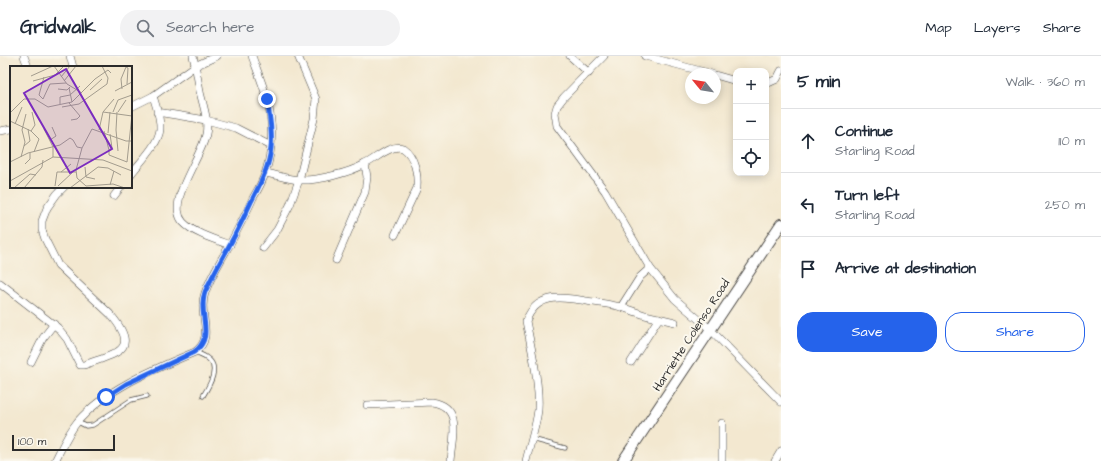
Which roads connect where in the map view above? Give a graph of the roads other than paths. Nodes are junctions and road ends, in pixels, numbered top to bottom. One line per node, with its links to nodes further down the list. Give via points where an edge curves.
1 (24, 56): 10 (street)
2 (70, 56): 11 (street)
3 (193, 56): 12 (street)
4 (217, 56): 12 (street)
5 (252, 56): 26 (street, via 267,99)
6 (298, 56): 30 (street, via 316,99 314,119)
7 (570, 56): 15 (street)
8 (604, 56): 15 (street)
9 (646, 56): 13 (street)
10 (28, 66)
11 (73, 66)
12 (195, 66): 20 (street); 23 (street)
13 (690, 68)
14 (781, 71): 18 (street)
15 (588, 73): 39 (street, via 557,106 557,126 605,191)
16 (721, 77): 17 (street)
17 (733, 80)
18 (779, 80): 19 (street)
19 (769, 83)
20 (152, 96): 21 (street); 22 (street)
21 (132, 106)
22 (157, 112): 23 (street); 28 (street, via 160,130 158,136)
23 (206, 120): 26 (street, via 236,128); 36 (street, via 205,139 180,194 178,215 183,223 194,230)
24 (10, 129): 25 (street)
25 (0, 131)
26 (271, 146): 29 (street)
27 (365, 164): 30 (street, via 346,172); 35 (street, via 397,147 403,148 411,156 417,175 417,188); 38 (street, via 367,177 364,192)
28 (132, 173)
29 (266, 173): 30 (street); 36 (street)
30 (299, 180): 37 (street, via 277,230)
31 (63, 188): 44 (street, via 47,208 42,221 45,239 58,265 117,322 125,343 118,352 81,365 67,339)
32 (120, 188): 33 (street)
33 (114, 196)
34 (781, 224): 45 (street, Harriette Colenso Road)
35 (396, 235)
36 (230, 245): 46 (street, via 214,271 205,294 204,341)
37 (263, 248)
38 (336, 260)
39 (650, 268): 41 (street, via 640,277); 45 (street, via 675,299)
40 (1, 284): 44 (street)
41 (621, 307): 42 (street); 55 (street, via 552,298 542,301 530,312 526,321 538,394)
42 (659, 318): 43 (street); 48 (street)
43 (675, 322)
44 (54, 324): 47 (street, via 43,338)
45 (710, 329): 51 (street); 61 (street, Harriette Colenso Road)
46 (194, 352): 50 (lane, via 207,357 213,368 212,380); 53 (street, via 126,384 106,397)
47 (31, 362)
48 (631, 362)
49 (146, 396): 53 (lane, via 131,400 93,425 86,426)
50 (203, 396)
51 (781, 402)
52 (367, 405): 59 (street, via 432,402 448,408 454,426)
53 (78, 422): 58 (street)
54 (722, 423): 62 (street)
55 (532, 439): 56 (lane); 60 (street)
56 (565, 448)
57 (781, 451): 63 (street)
58 (55, 461)
59 (451, 461)
60 (526, 461)
61 (623, 461)
62 (722, 461)
63 (775, 461)

